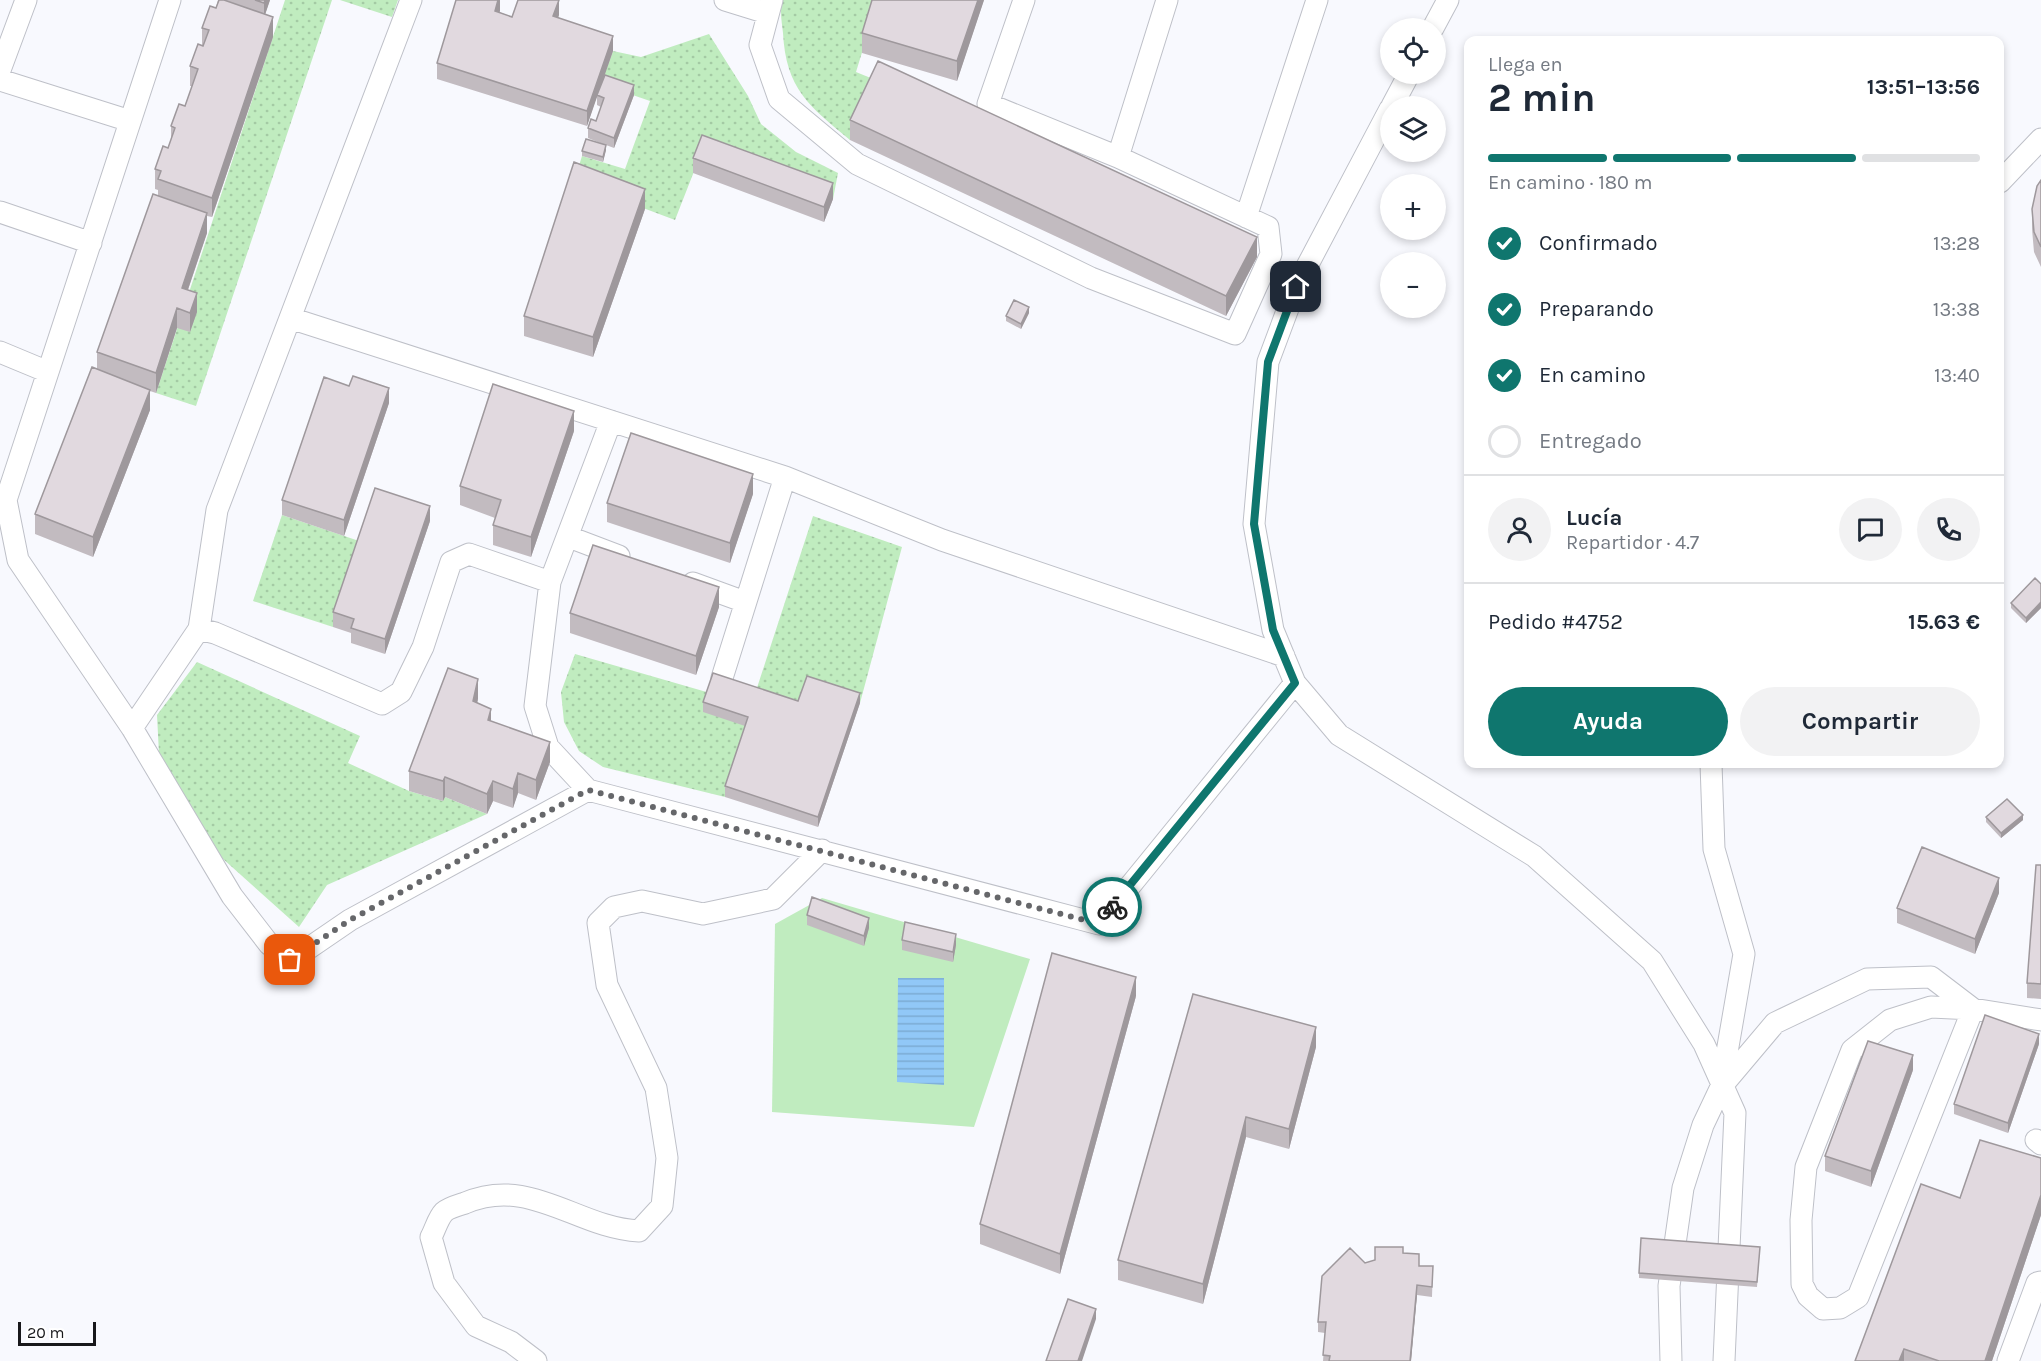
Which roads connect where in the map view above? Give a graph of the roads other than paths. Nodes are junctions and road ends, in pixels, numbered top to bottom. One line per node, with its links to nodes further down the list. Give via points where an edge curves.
1 (26, 0): 11 (street)
2 (170, 0): 13 (street)
3 (411, 0): 21 (street)
4 (725, 0): 9 (street)
5 (1024, 0): 16 (street, via 988,104)
6 (1167, 0): 16 (street)
7 (1317, 0): 19 (street)
8 (1448, 0): 10 (street)
9 (770, 7): 19 (street, via 760,45 779,99 857,164 1091,278 1235,334 1271,254 1268,227)
10 (1438, 18)
11 (0, 70)
12 (0, 80): 13 (street)
13 (130, 121): 20 (street)
14 (1380, 129): 33 (street, via 1296,287 1268,362 1254,524 1273,630)
15 (2041, 139): 17 (street)
16 (1118, 158): 19 (street)
17 (2004, 178)
18 (0, 212): 20 (street)
19 (1246, 217)
20 (91, 243): 23 (street)
21 (290, 318): 24 (street); 32 (street, via 217,510)
22 (0, 352): 23 (street)
23 (48, 372): 26 (street)
24 (611, 421): 25 (street); 27 (street)
25 (785, 477): 31 (street); 33 (street, via 942,540)
26 (3, 497): 36 (street, via 18,560)
27 (569, 537): 28 (street); 30 (street)
28 (635, 561)
29 (679, 578): 31 (street)
30 (550, 582): 32 (street, via 469,554 451,562 410,674 401,692 382,704); 38 (street, via 535,706 548,747)
31 (745, 602): 34 (street)
32 (199, 629): 36 (street)
33 (1284, 656): 35 (street)
34 (722, 678)
35 (1295, 683): 39 (street, via 1099,924); 42 (street, via 1339,735 1534,856 1652,961 1704,1044)
36 (132, 728): 38 (street, via 232,896 269,945 290,960 350,920)
37 (1711, 768): 42 (street, via 1714,849 1744,954)
38 (588, 790): 39 (street)
39 (822, 850): 44 (street, via 773,899 703,914 642,901 614,907 598,923 607,985 656,1088 667,1158 662,1206 639,1231 617,1230 543,1200 484,1195 444,1212 431,1237 444,1283 476,1326 511,1342)
40 (1972, 1009): 40 (street, via 1858,1297 1840,1308 1823,1309 1808,1296 1802,1284 1801,1220 1806,1167 1852,1050 1890,1020 1931,1007); 41 (street); 42 (street, via 1931,976 1867,979 1775,1023)
41 (2041, 1020)
42 (1721, 1087): 45 (street, via 1703,1125 1683,1188 1669,1286); 46 (street, via 1735,1113)
43 (2041, 1282): 47 (street, via 2037,1283)
44 (536, 1361)
45 (1671, 1361)
46 (1724, 1361)
47 (2008, 1361)

